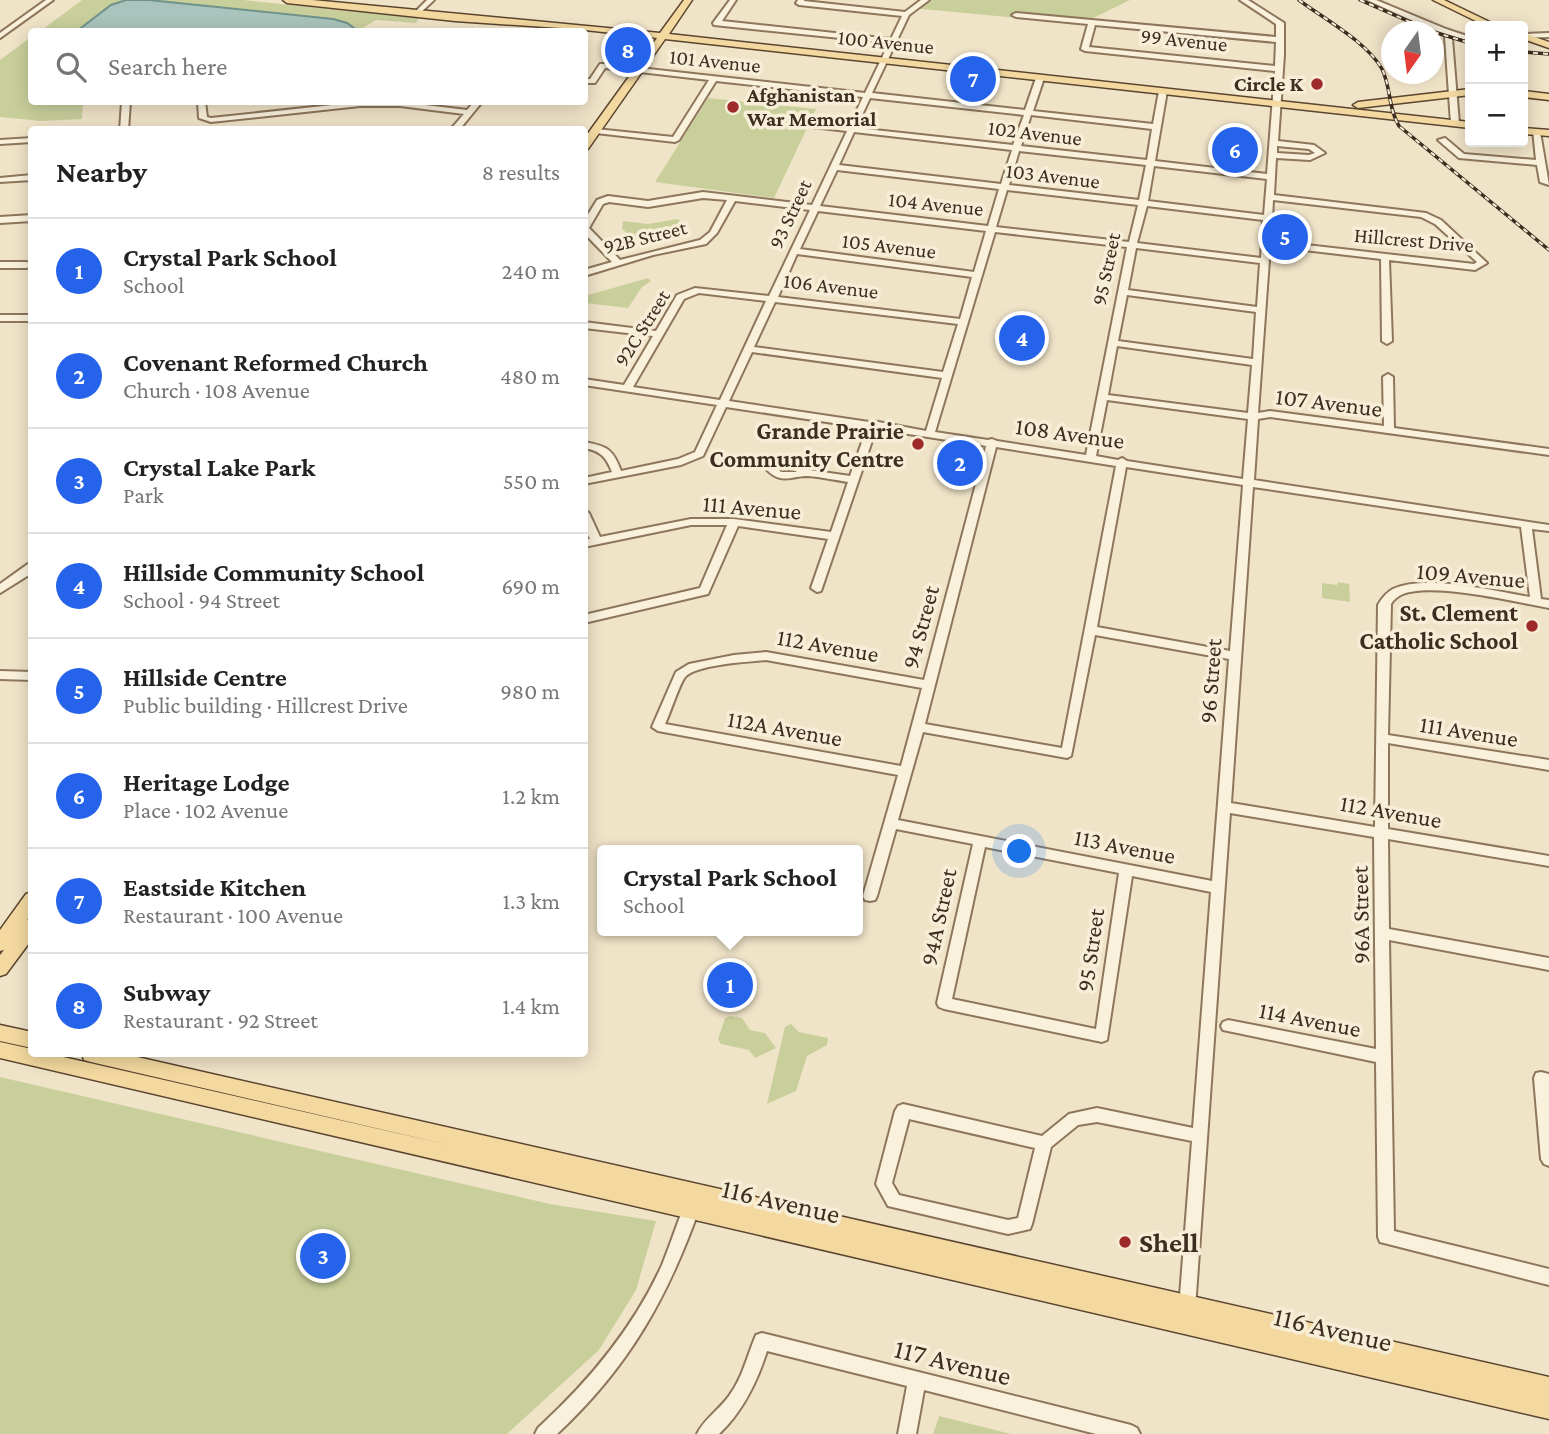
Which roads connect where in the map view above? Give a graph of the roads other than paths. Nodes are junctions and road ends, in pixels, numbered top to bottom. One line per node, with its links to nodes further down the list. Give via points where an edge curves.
1 (50, 0): 23 (street)
2 (287, 0): 15 (main road, 100 Avenue)
3 (423, 0): 15 (street)
4 (431, 0): 15 (street)
5 (678, 0): 27 (main road)
6 (688, 0): 27 (main road)
7 (733, 0): 33 (street, via 717,23)
8 (801, 0): 14 (street, via 799,3)
9 (926, 0): 16 (street, 93 Street)
10 (1243, 0): 32 (street, via 1280,23)
11 (1370, 0): 29 (street)
12 (1427, 0): 20 (main road)
13 (1437, 0): 21 (main road)
14 (843, 4): 16 (street)
15 (413, 13): 18 (main road, 100 Avenue)
16 (906, 14): 33 (street, 93 Street)
17 (1016, 15): 19 (street)
18 (447, 17): 24 (main road, 100 Avenue); 27 (main road, 100 Avenue)
19 (1092, 21): 32 (street); 39 (street, 99 Avenue, via 1085,50)
20 (1471, 21)
21 (1482, 21)
22 (0, 22): 23 (street)
23 (17, 23): 28 (street)
24 (586, 28)
25 (588, 28): 26 (main road, 100 Avenue)
26 (624, 31): 27 (main road, 100 Avenue); 27 (main road)
27 (661, 33): 35 (main road, 100 Avenue); 35 (main road, 100 Avenue); 40 (main road)
28 (0, 36)
29 (1465, 37)
30 (1528, 38): 34 (main road)
31 (1448, 39): 36 (street)
32 (1280, 40): 39 (street, 96 Street)
33 (893, 41): 37 (street, 93 Street)
34 (1549, 42)
35 (737, 45): 37 (main road, 100 Avenue)
36 (1450, 55): 46 (street)
37 (884, 61): 42 (main road, 100 Avenue); 47 (street, 93 Street)
38 (603, 66): 40 (street, 101 Avenue); 43 (street)
39 (1279, 69): 50 (street, 96 Street)
40 (635, 70): 41 (street, 101 Avenue); 65 (main road); 67 (main road)
41 (714, 78): 47 (street, 101 Avenue); 67 (street, via 675,140)
42 (1040, 78): 44 (main road, 100 Avenue); 57 (street)
43 (588, 79)
44 (1163, 91): 50 (main road, 100 Avenue); 64 (street, 95 Street)
45 (1465, 92): 46 (main road)
46 (1453, 93): 50 (main road, via 1363,104); 60 (street)
47 (867, 95): 57 (street, 101 Avenue); 66 (street, 93 Street)
48 (1528, 95): 49 (main road)
49 (1549, 97)
50 (1277, 102): 60 (main road, 100 Avenue); 75 (street, 96 Street)
51 (126, 105): 62 (street)
52 (202, 105): 58 (street)
53 (348, 105): 58 (street)
54 (389, 105): 56 (street)
55 (475, 105): 56 (street)
56 (468, 112): 63 (street)
57 (1028, 112): 64 (street, 101 Avenue); 76 (street)
58 (207, 120)
59 (795, 123): 66 (street, 102 Avenue)
60 (1455, 123): 61 (main road, 100 Avenue)
61 (1465, 124)
62 (124, 126)
63 (457, 126)
64 (1157, 127): 79 (street, 95 Street)
65 (588, 128)
66 (851, 130): 76 (street, 102 Avenue); 80 (street, 93 Street)
67 (596, 131): 74 (main road)
68 (1528, 131): 69 (main road)
69 (1536, 132): 70 (main road); 81 (street)
70 (1549, 134)
71 (28, 140): 73 (street)
72 (1442, 140): 81 (street, via 1462,156)
73 (2, 142): 77 (street)
74 (588, 142)
75 (1274, 143): 78 (street, 96 Street); 78 (street, via 1311,147 1321,153 1310,158)
76 (1016, 148): 79 (street, 102 Avenue); 86 (street)
77 (0, 155)
78 (1273, 155): 83 (street, 96 Street)
79 (1150, 164): 83 (street, 102 Avenue); 89 (street, 95 Street)
80 (834, 167): 86 (street, 103 Avenue); 90 (street, 93 Street)
81 (1544, 167): 85 (street)
82 (28, 177): 84 (street)
83 (1272, 177): 87 (street, 96 Street)
84 (0, 180)
85 (1547, 182)
86 (1005, 188): 89 (street, 103 Avenue); 95 (street)
87 (1270, 197): 92 (street, 96 Street); 100 (street, Hillcrest Drive, via 1423,215 1438,222 1483,263 1475,267)
88 (733, 198): 90 (street, 104 Avenue); 94 (street, 104 Avenue, via 695,195 648,204 603,200); 102 (street, 92B Street, via 703,242)
89 (1143, 204): 92 (street, 103 Avenue); 98 (street, 95 Street)
90 (815, 208): 95 (street, 104 Avenue); 99 (street, 93 Street)
91 (28, 218): 93 (street)
92 (1269, 218): 97 (street, 96 Street)
93 (0, 219)
94 (588, 223)
95 (993, 228): 98 (street, 104 Avenue); 106 (street)
96 (588, 235): 102 (street, 104 Avenue)
97 (1267, 243): 100 (street, Hillcrest Drive); 101 (street, 96 Street)
98 (1132, 246): 101 (street, 104 Avenue); 108 (street, 95 Street)
99 (794, 251): 106 (street, 105 Avenue); 109 (street, 93 Street)
100 (1385, 257): 116 (street)
101 (1265, 261): 110 (street, 96 Street)
102 (617, 262): 105 (street, 92B Street)
103 (0, 265): 104 (street)
104 (27, 265)
105 (588, 272)
106 (979, 275): 113 (street)
107 (693, 291): 109 (street, 106 Avenue); 115 (street, 92C Street, via 680,297)
108 (1124, 292): 110 (street); 117 (street, 95 Street)
109 (772, 298): 113 (street, 106 Avenue); 118 (street, 93 Street)
110 (1262, 310): 119 (street, 96 Street)
111 (0, 318): 112 (street)
112 (28, 318)
113 (964, 321): 120 (street)
114 (588, 325): 115 (street)
115 (658, 334): 123 (street, 92C Street)
116 (1387, 341)
117 (1115, 342): 119 (street); 124 (street, 95 Street)
118 (748, 349): 120 (street); 125 (street, 93 Street)
119 (1258, 363): 126 (street, 96 Street)
120 (948, 376): 129 (street)
121 (1388, 377): 128 (street)
122 (588, 384): 123 (street, 108 Avenue)
123 (627, 389): 125 (street, 108 Avenue)
124 (1104, 397): 126 (street, 107 Avenue); 133 (street, 95 Street)
125 (722, 403): 127 (street, 108 Avenue); 137 (street, 93 Street, via 699,454)
126 (1253, 417): 128 (street, 107 Avenue, via 1269,414); 135 (street, 96 Street)
127 (873, 424): 129 (street, 108 Avenue); 140 (street)
128 (1389, 430): 132 (street, 107 Avenue)
129 (930, 433): 130 (street, 108 Avenue)
130 (992, 442): 133 (street, 108 Avenue); 160 (street, 94 Street)
131 (588, 446): 137 (street, via 609,453)
132 (1549, 452)
133 (1091, 457): 134 (street, 108 Avenue)
134 (1122, 461): 138 (street, 108 Avenue); 156 (street)
135 (1251, 463): 138 (street, via 1240,472); 141 (street, 96 Street)
136 (806, 473): 140 (street)
137 (618, 475): 139 (street)
138 (1214, 478): 141 (street, 108 Avenue)
139 (588, 480)
140 (853, 480): 145 (street)
141 (1249, 483): 143 (street, 108 Avenue); 157 (street, 96 Street)
142 (734, 522): 145 (street, 111 Avenue); 146 (street, 111 Avenue, via 691,522); 155 (street, via 704,591)
143 (1526, 524): 144 (street, 108 Avenue); 153 (street)
144 (1549, 528)
145 (834, 536): 150 (street)
146 (590, 542)
147 (28, 570): 148 (street)
148 (19, 578): 149 (street); 151 (street)
149 (28, 581)
150 (817, 588)
151 (0, 589)
152 (1390, 594): 153 (street, 109 Avenue, via 1412,587); 163 (street, 96A Street, via 1384,605)
153 (1536, 602): 154 (street, 109 Avenue)
154 (1549, 604)
155 (588, 618)
156 (1091, 630): 157 (street); 164 (street)
157 (1236, 656): 167 (street, 96 Street)
158 (0, 675): 159 (street)
159 (28, 676)
160 (928, 685): 161 (street, 112 Avenue, via 766,656 693,667 680,675); 162 (street, 94 Street)
161 (658, 727): 166 (street, 112A Avenue)
162 (918, 727): 164 (street); 166 (street, 94 Street)
163 (1382, 738): 165 (street, 111 Avenue); 169 (street, 96A Street)
164 (1067, 753)
165 (1549, 765)
166 (904, 771): 168 (street, 94 Street)
167 (1225, 807): 169 (street, 112 Avenue); 173 (street, 96 Street)
168 (891, 823): 170 (street, 113 Avenue); 174 (street)
169 (1381, 832): 171 (street, 112 Avenue); 177 (street, 96A Street)
170 (979, 841): 172 (street, 113 Avenue); 183 (street, 94A Street, via 944,1003)
171 (1549, 861)
172 (1126, 870): 173 (street, 113 Avenue); 183 (street, 95 Street)
173 (1219, 887): 191 (street, 96 Street)
174 (870, 896)
175 (28, 905): 178 (main road)
176 (28, 930): 180 (main road)
177 (1383, 933): 179 (street); 186 (street, 96A Street)
178 (0, 944)
179 (1549, 964)
180 (0, 969)
181 (1228, 1026): 186 (street, 114 Avenue)
182 (0, 1033): 184 (main road)
183 (1102, 1037)
184 (28, 1039)
185 (0, 1052): 187 (main road, 116 Avenue)
186 (1383, 1056): 195 (street, 96A Street)
187 (28, 1057)
188 (29, 1057): 194 (main road, 116 Avenue)
189 (102, 1057): 194 (main road, 116 Avenue)
190 (1545, 1079): 193 (street)
191 (1201, 1136): 192 (street, via 1097,1115 1074,1119); 197 (street, 96 Street)
192 (1044, 1143): 192 (street, via 903,1111 884,1184 894,1201 1008,1227 1024,1224)
193 (1549, 1159)
194 (693, 1202): 197 (main road, 116 Avenue); 201 (street, via 667,1273 632,1337)
195 (1386, 1237): 196 (street)
196 (1549, 1277)
197 (1187, 1315): 199 (main road, 116 Avenue); 200 (main road, 116 Avenue)
198 (917, 1380): 202 (street, 117 Avenue, via 762,1341 748,1385); 203 (street); 204 (street, 117 Avenue)
199 (1549, 1388)
200 (1549, 1409)
201 (546, 1433)
202 (706, 1434)
203 (907, 1434)
204 (1131, 1434)

